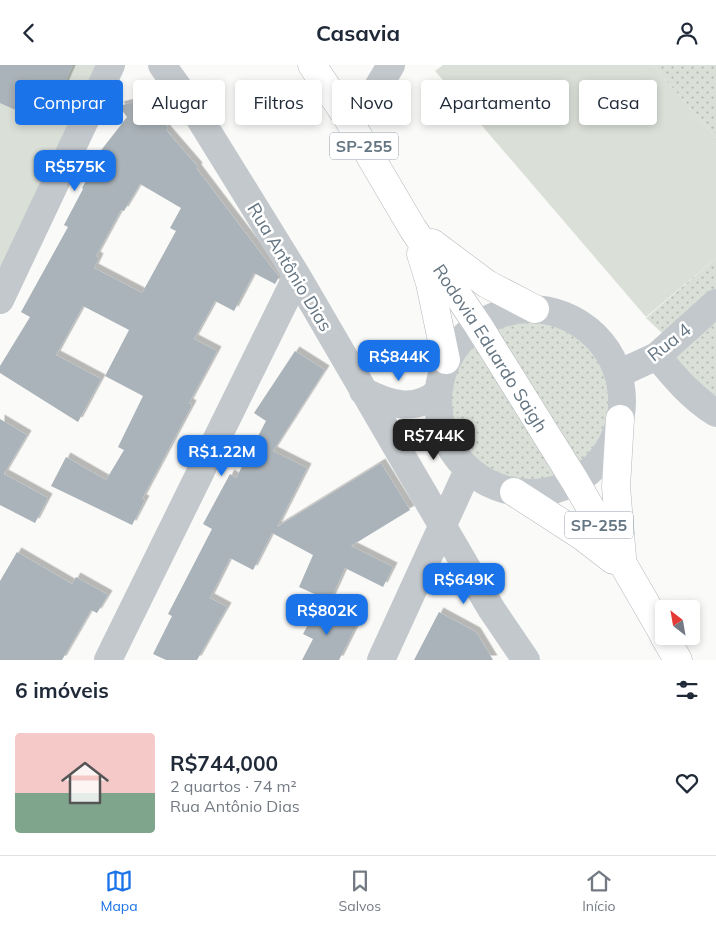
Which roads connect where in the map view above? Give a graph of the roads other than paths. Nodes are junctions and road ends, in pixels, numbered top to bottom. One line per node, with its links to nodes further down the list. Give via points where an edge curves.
1 (112, 65): 10 (street)
2 (162, 65): 9 (street, Rua Antônio Dias, via 195,111)
3 (312, 65): 6 (highway, Rodovia Eduardo Saigh / SP-255)
4 (391, 65): 5 (street)
5 (382, 80)
6 (332, 95)
7 (352, 125): 8 (highway, Rodovia Eduardo Saigh / SP-255)
8 (413, 229): 12 (highway, via 488,284); 13 (highway, Rodovia Eduardo Saigh / SP-255); 15 (highway, via 430,283)
9 (297, 276): 17 (street, Rua Antônio Dias); 28 (street)
10 (0, 301)
11 (716, 303): 14 (street, Rua 4)
12 (535, 309): 13 (street, via 508,312); 16 (street, via 562,315 587,329 606,349)
13 (478, 325): 15 (street, via 458,343); 22 (highway, Rodovia Eduardo Saigh / SP-255)
14 (657, 357): 16 (street, Rua 4); 19 (street, via 695,399)
15 (446, 360): 18 (street)
16 (618, 374): 20 (street, via 622,389)
17 (363, 391): 18 (street, via 379,399 407,405 430,400); 24 (street, Rua Antônio Dias)
18 (438, 392): 21 (street, via 444,437)
19 (716, 413)
20 (620, 419): 22 (street, via 602,458); 25 (highway, via 616,487)
21 (468, 470): 23 (street, via 490,485); 24 (street)
22 (575, 481): 23 (street, via 542,492); 25 (highway, Rodovia Eduardo Saigh / SP-255)
23 (514, 492): 25 (highway, via 582,535)
24 (443, 526): 29 (street); 30 (street, Rua Antônio Dias, via 492,610)
25 (624, 568): 26 (highway, Rodovia Eduardo Saigh / SP-255)
26 (655, 621)
27 (669, 645): 31 (highway, Rodovia Eduardo Saigh / SP-255)
28 (108, 660)
29 (381, 660)
30 (526, 660)
31 (678, 660)

